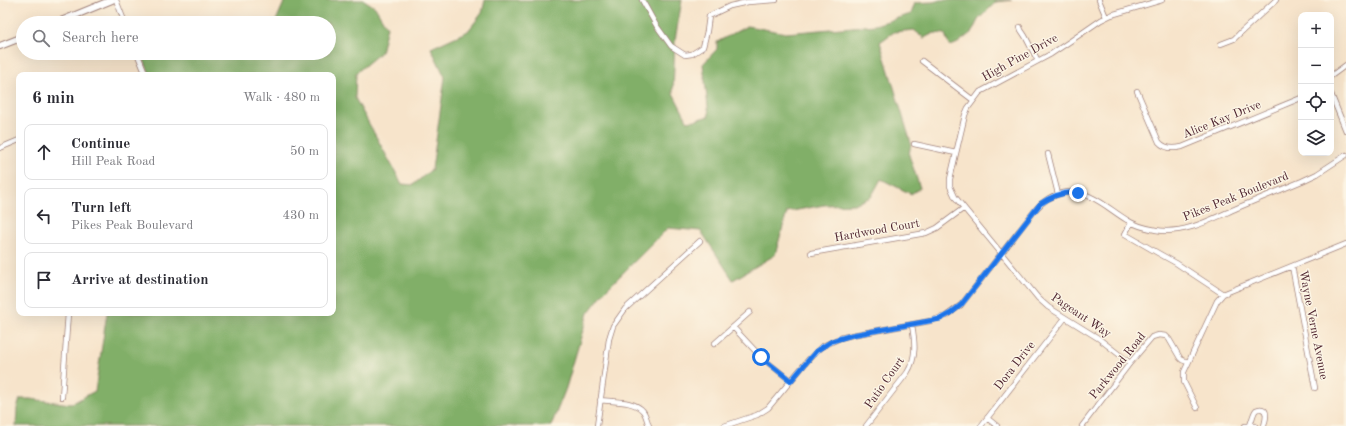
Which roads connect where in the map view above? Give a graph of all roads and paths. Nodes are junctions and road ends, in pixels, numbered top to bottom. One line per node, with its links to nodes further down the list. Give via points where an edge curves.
1 (112, 0): 8 (street)
2 (116, 0): 9 (street)
3 (642, 0): 4 (street, via 656,26 671,46 685,55 703,47 709,16 730,6)
4 (776, 0)
5 (1099, 0): 10 (street)
6 (1162, 0): 10 (street, High Pine Drive)
7 (1276, 0): 13 (street, via 1234,39)
8 (73, 16)
9 (122, 16)
10 (1106, 17): 17 (street, High Pine Drive)
11 (1020, 27): 17 (street)
12 (16, 40): 14 (street)
13 (1221, 44)
14 (0, 46)
15 (140, 60): 19 (street)
16 (922, 61): 23 (street)
17 (1038, 61): 23 (street, High Pine Drive, via 984,90)
18 (1346, 65): 20 (street)
19 (145, 72)
20 (1334, 74)
21 (1137, 91): 22 (street, Alice Kay Drive, via 1159,142 1172,149)
22 (1298, 99)
23 (973, 100): 29 (street, High Pine Drive, via 965,115)
24 (1334, 101): 25 (street)
25 (1346, 131)
26 (16, 141): 28 (street)
27 (914, 144): 29 (street)
28 (0, 148)
29 (956, 152): 33 (street, High Pine Drive, via 950,186)
30 (1048, 154): 32 (street)
31 (1346, 155): 34 (street, Pikes Peak Boulevard, via 1302,181 1191,227 1158,230)
32 (1058, 194): 34 (street, Pikes Peak Boulevard, via 1084,194); 38 (street, Pikes Peak Boulevard, via 1040,204)
33 (964, 208): 37 (street, Hardwood Court, via 926,233); 38 (street, Pageant Way)
34 (1131, 223): 40 (street, via 1125,234)
35 (700, 241): 52 (street, via 616,319 609,339)
36 (1346, 244): 39 (street)
37 (811, 253)
38 (1001, 254): 43 (street, Pageant Way, via 1038,298); 44 (street, Pikes Peak Boulevard, via 961,305 951,313 940,319)
39 (1292, 266): 40 (street); 50 (street, Wayne Verne Avenue)
40 (1224, 294): 47 (street, via 1214,306)
41 (750, 312): 45 (street)
42 (68, 316): 51 (street)
43 (1065, 318): 48 (street, Pageant Way, via 1098,338); 54 (street, Dora Drive)
44 (912, 325): 49 (street, Pikes Peak Boulevard, via 832,341 816,351); 58 (street, Patio Court, via 912,364)
45 (733, 326): 46 (street); 49 (street, via 761,357)
46 (714, 344)
47 (1188, 362): 48 (street, Parkwood Road, via 1180,358 1166,336 1159,335 1152,337); 53 (street, via 1183,377)
48 (1130, 363): 61 (street, Parkwood Road)
49 (791, 381): 57 (street, Pikes Peak Boulevard, via 763,412)
50 (1315, 388)
51 (62, 397)
52 (600, 400): 55 (street); 56 (street, via 637,406)
53 (1197, 408)
54 (987, 418): 59 (street, Dora Drive); 60 (street)
55 (597, 426)
56 (649, 426)
57 (724, 426)
58 (866, 426)
59 (981, 426)
60 (997, 426)
61 (1082, 426)
62 (1245, 426): 63 (street)
63 (1253, 426): 64 (street, via 1255,411 1261,408 1266,413)
64 (1264, 426)

